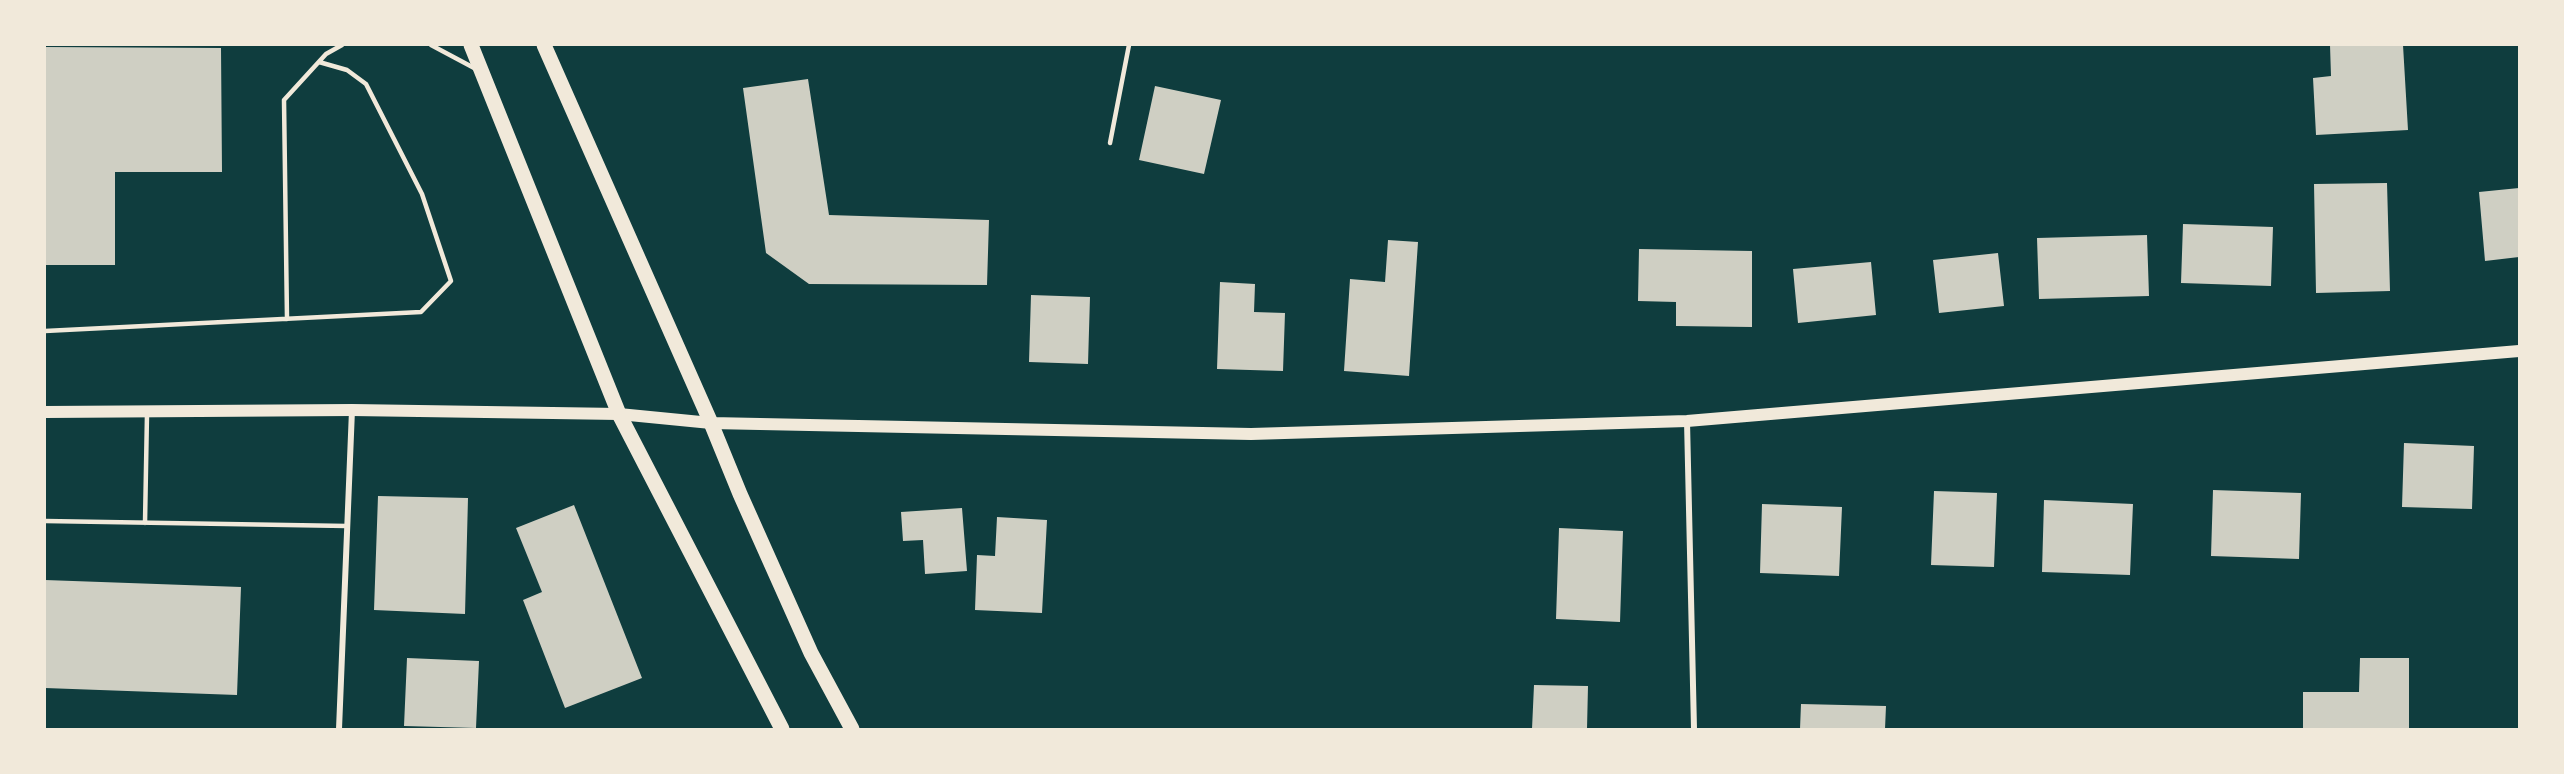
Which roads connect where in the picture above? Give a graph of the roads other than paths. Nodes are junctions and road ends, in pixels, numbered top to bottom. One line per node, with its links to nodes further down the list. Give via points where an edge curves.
1 (342, 45): 6 (lane)
2 (431, 45): 7 (lane)
3 (471, 45): 7 (main road)
4 (543, 45): 17 (main road)
5 (1129, 45): 8 (lane)
6 (319, 62): 9 (lane, via 285,100); 9 (lane, via 347,70 366,84 422,194 451,280 421,312)
7 (482, 72): 15 (main road)
8 (1110, 143)
9 (287, 319): 10 (lane)
10 (45, 331)
11 (2519, 351): 16 (main road)
12 (352, 410): 13 (main road); 15 (main road); 20 (street)
13 (147, 411): 14 (main road); 19 (lane)
14 (45, 412)
15 (619, 414): 17 (main road); 22 (main road)
16 (1688, 421): 17 (main road, via 1251,435); 24 (street)
17 (711, 423): 23 (main road, via 811,653)
18 (45, 521): 19 (lane)
19 (145, 523): 20 (lane)
20 (347, 526): 21 (street)
21 (339, 729)
22 (782, 729)
23 (852, 729)
24 (1694, 729)

